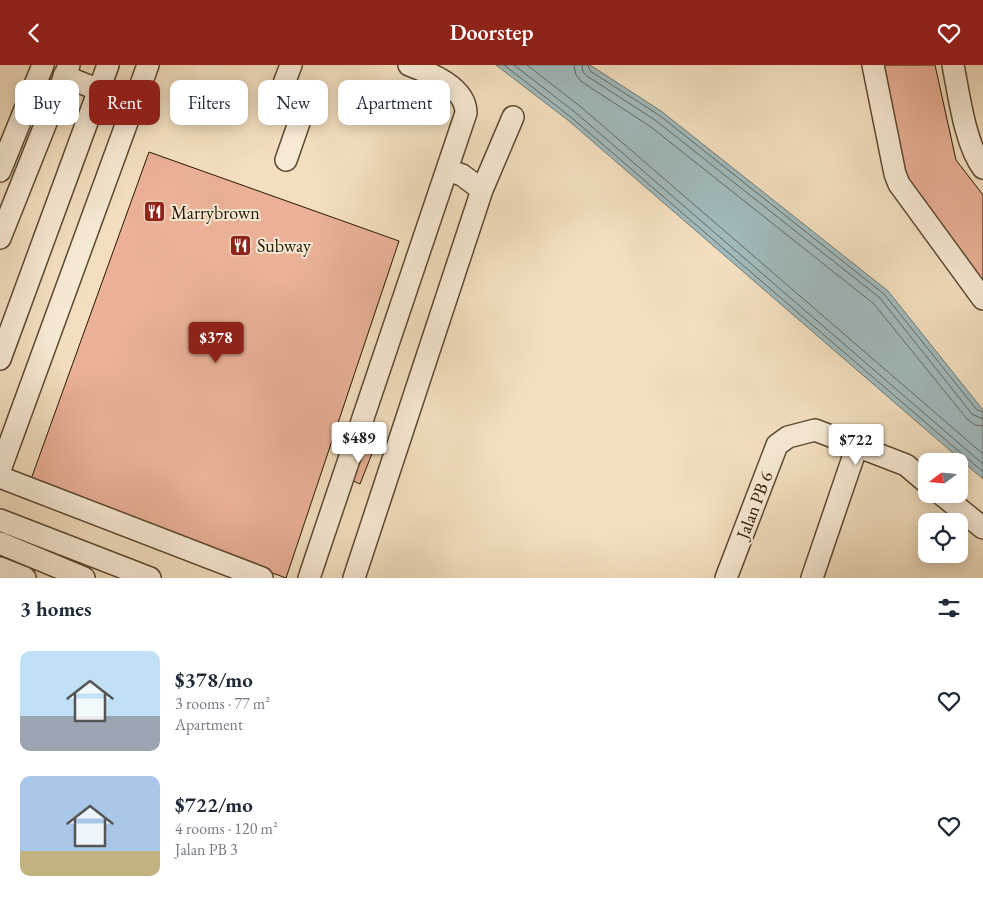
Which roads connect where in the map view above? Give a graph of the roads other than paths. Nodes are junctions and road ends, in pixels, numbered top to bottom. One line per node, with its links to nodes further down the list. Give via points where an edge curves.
1 (42, 65): 20 (street)
2 (108, 65): 9 (street)
3 (148, 65): 10 (street)
4 (291, 65): 11 (street)
5 (409, 65): 19 (street, via 436,76 463,97 466,105)
6 (872, 65): 23 (street, via 899,184)
7 (953, 65): 18 (street, via 963,114 977,159)
8 (66, 70): 12 (street); 22 (street)
9 (102, 80)
10 (143, 80)
11 (285, 80)
12 (89, 83)
13 (89, 116): 24 (street)
14 (513, 117): 21 (street)
15 (126, 125): 26 (street)
16 (298, 125): 17 (street)
17 (286, 160)
18 (983, 168)
19 (447, 170): 21 (street, via 462,175); 37 (street)
20 (0, 171)
21 (482, 190): 38 (street)
22 (0, 238)
23 (983, 299)
24 (0, 359)
25 (857, 447): 27 (street, via 906,465); 39 (street, Jalan PB 6, via 815,430 788,437 777,445); 40 (street)
26 (0, 471): 36 (street, via 5,479)
27 (918, 475)
28 (952, 503): 30 (street)
29 (0, 520): 35 (street)
30 (983, 528)
31 (0, 543): 34 (street)
32 (0, 568): 33 (street)
33 (24, 578)
34 (84, 578)
35 (150, 578)
36 (262, 578)
37 (309, 578)
38 (354, 578)
39 (726, 578)
40 (812, 578)

